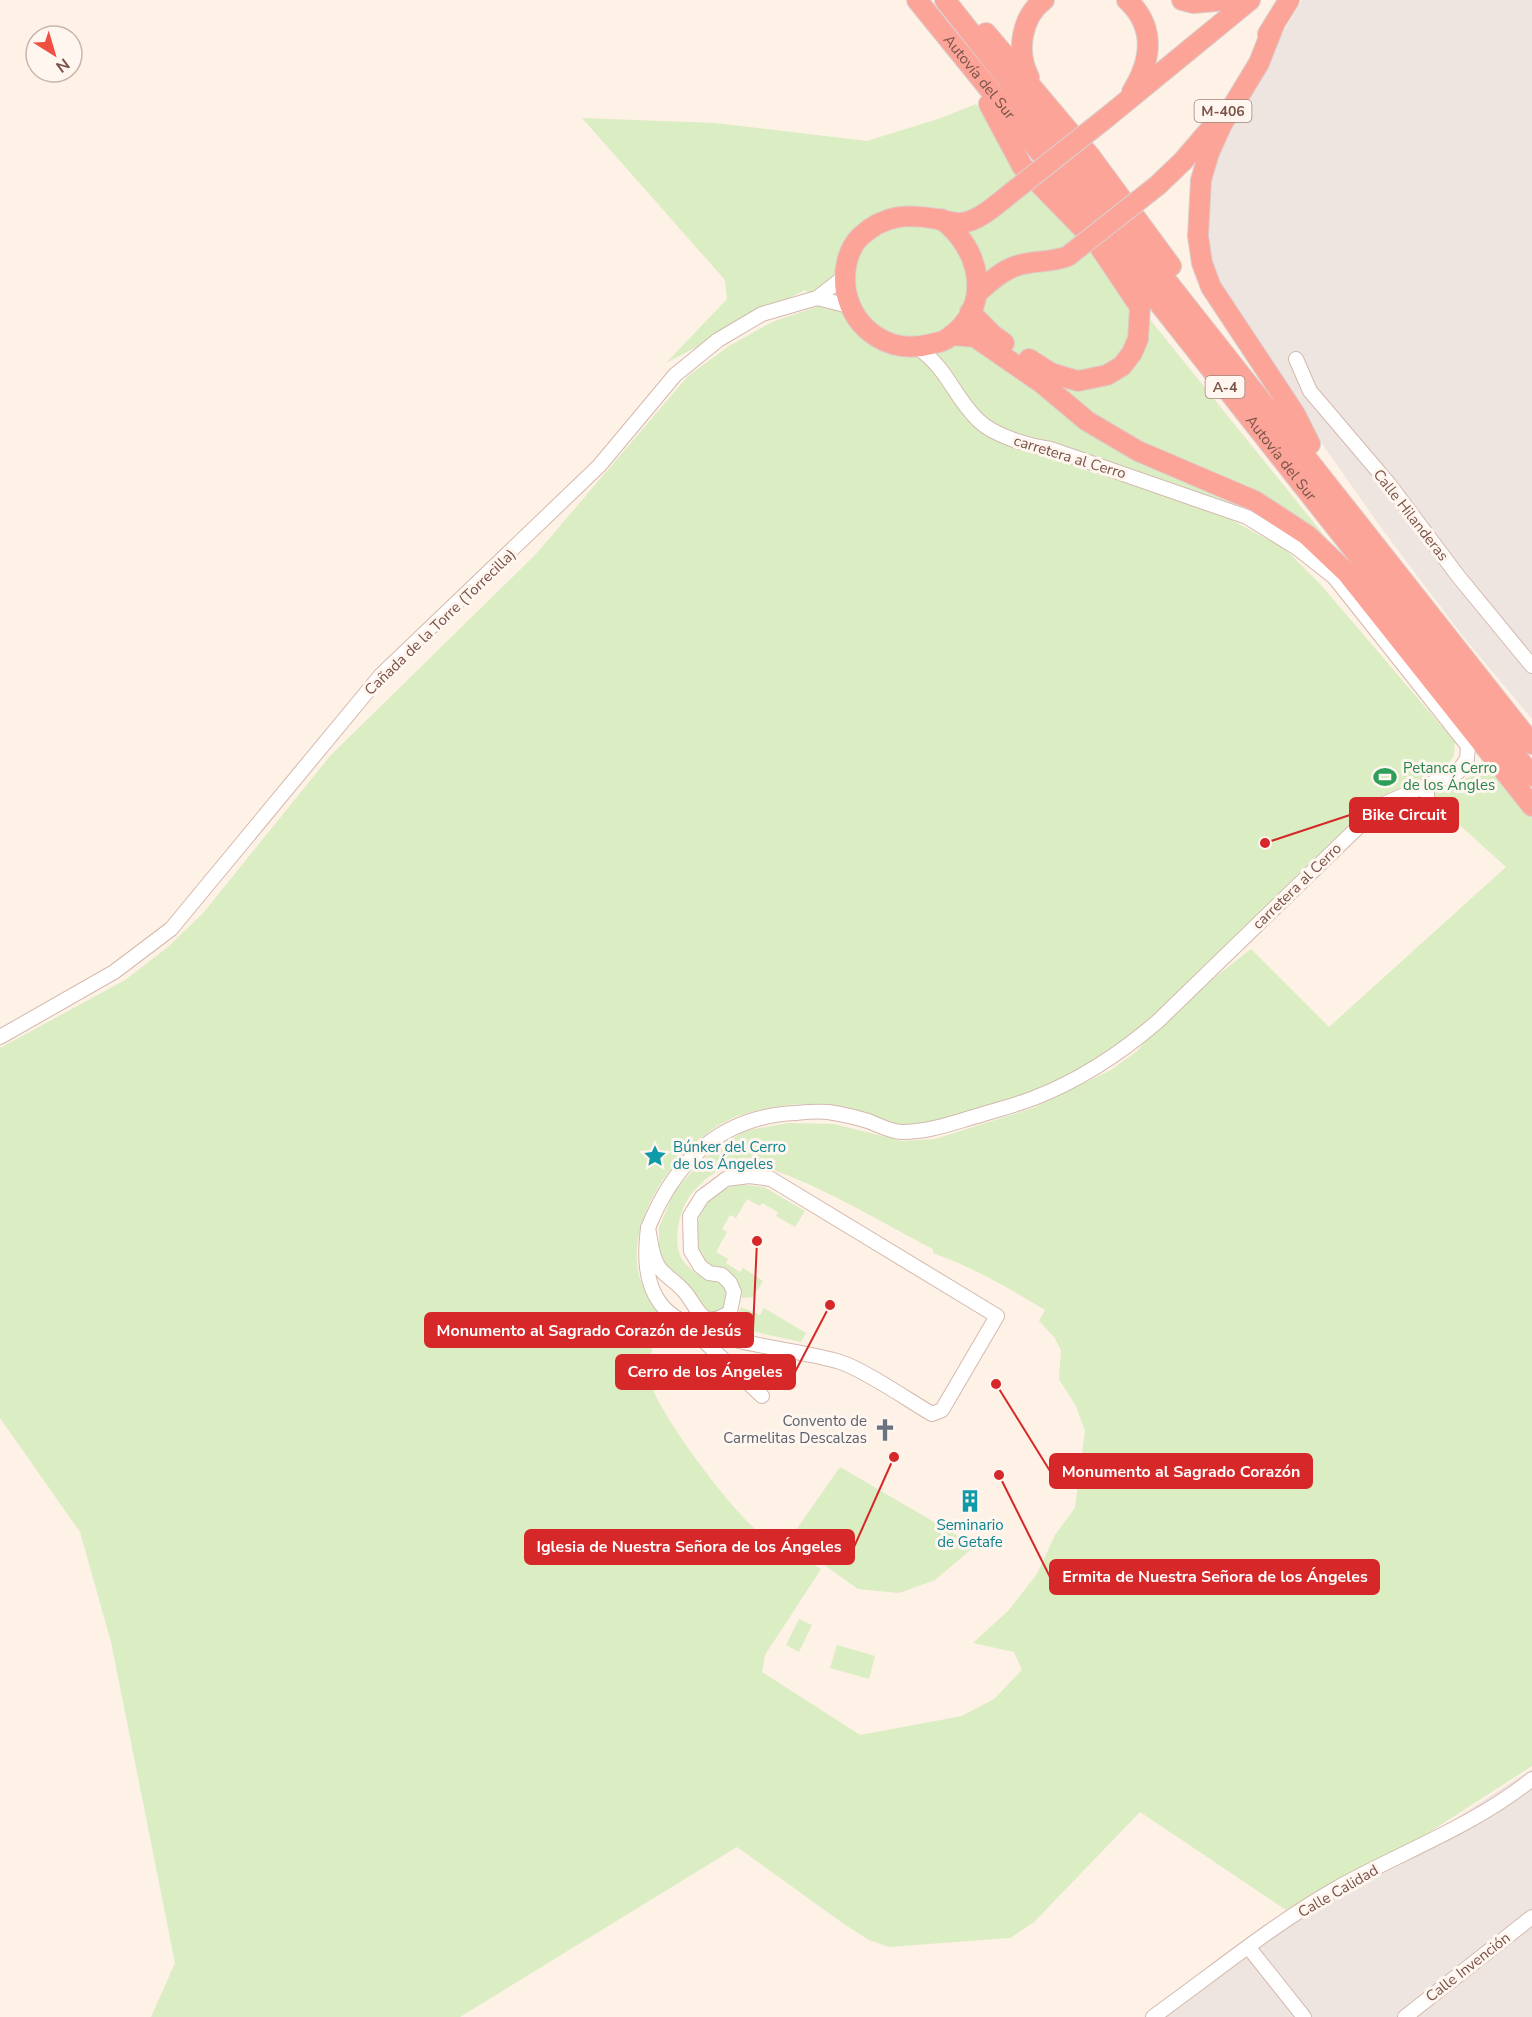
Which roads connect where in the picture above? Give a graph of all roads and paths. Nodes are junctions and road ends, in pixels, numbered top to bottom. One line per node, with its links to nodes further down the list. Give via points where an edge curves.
1 (908, 0): 17 (highway, via 994,111 1022,166 1096,243 1140,307 1138,339 1122,366 1107,375 1078,381 1052,374 993,335)
2 (917, 0): 27 (highway, Autovía del Sur / A-4)
3 (945, 0): 24 (highway, Autovía del Sur / A-4)
4 (960, 0): 12 (highway)
5 (1044, 0): 12 (highway, via 1026,24 1022,41 1026,70)
6 (1127, 0): 13 (highway, via 1142,17 1149,49 1133,91)
7 (1182, 0): 8 (highway)
8 (1226, 0)
9 (1250, 0): 13 (highway)
10 (1289, 0): 11 (highway, M-406)
11 (1274, 25): 17 (highway, M-406, bridge, via 1218,119 1158,185 1068,256 1053,262 1017,265 998,275); 23 (highway, via 1259,63 1209,153 1201,180 1198,236 1211,287 1295,414)
12 (1039, 94): 23 (highway)
13 (1106, 118): 14 (highway, bridge, via 972,219 960,223)
14 (941, 219): 15 (highway, via 911,214 891,216 860,236); 17 (highway, via 957,231 975,261)
15 (844, 277): 16 (street, Cañada de la Torre (Torrecilla)); 18 (highway)
16 (817, 298): 18 (street); 31 (street, Cañada de la Torre (Torrecilla), via 762,314 718,340 675,375 599,466 381,675 171,929 114,972)
17 (974, 302): 19 (highway, M-406)
18 (849, 306): 20 (highway, via 873,336 898,347)
19 (949, 337): 20 (highway); 22 (street); 29 (highway, via 975,337 1043,384 1087,421 1138,452 1255,501 1308,535 1347,573)
20 (918, 348): 22 (street, via 934,358)
21 (1296, 359): 25 (street, Calle Hilanderas, via 1310,391 1389,484)
22 (946, 374): 28 (street, carretera al Cerro, via 978,421 1023,445 1052,449 1247,517 1334,577 1468,746 1467,759 1458,772)
23 (1310, 444): 24 (highway, via 1412,576)
24 (1432, 616): 26 (highway, Autovía del Sur / A-4)
25 (1532, 666)
26 (1532, 744)
27 (1532, 776)
28 (1427, 786): 30 (street); 32 (street, carretera al Cerro, via 1381,805 1157,1022 1090,1070 1035,1098 932,1130 899,1132 826,1112 782,1113 727,1129 699,1149 674,1178)
29 (1532, 806)
30 (1427, 810)
31 (0, 1037)
32 (648, 1228): 33 (street, via 653,1255 661,1271); 34 (street, carretera al Cerro, via 645,1254 650,1283)
33 (681, 1288): 34 (street, via 679,1302); 35 (street)
34 (665, 1308): 36 (street)
35 (694, 1308): 36 (street); 36 (street, via 708,1319 720,1319 730,1312 734,1292 722,1275 709,1273 700,1266 691,1251 690,1216 702,1197 726,1179 749,1176 771,1179 998,1316 942,1410 932,1414 843,1363)
36 (685, 1324): 37 (street)
37 (762, 1396)
38 (1532, 1779): 40 (street, Calle Calidad, via 1505,1801 1335,1889)
39 (1532, 1917): 43 (street, Calle Invención)
40 (1249, 1948): 41 (street, Calle Calidad); 42 (street)
41 (1153, 2017)
42 (1304, 2017)
43 (1405, 2017)

